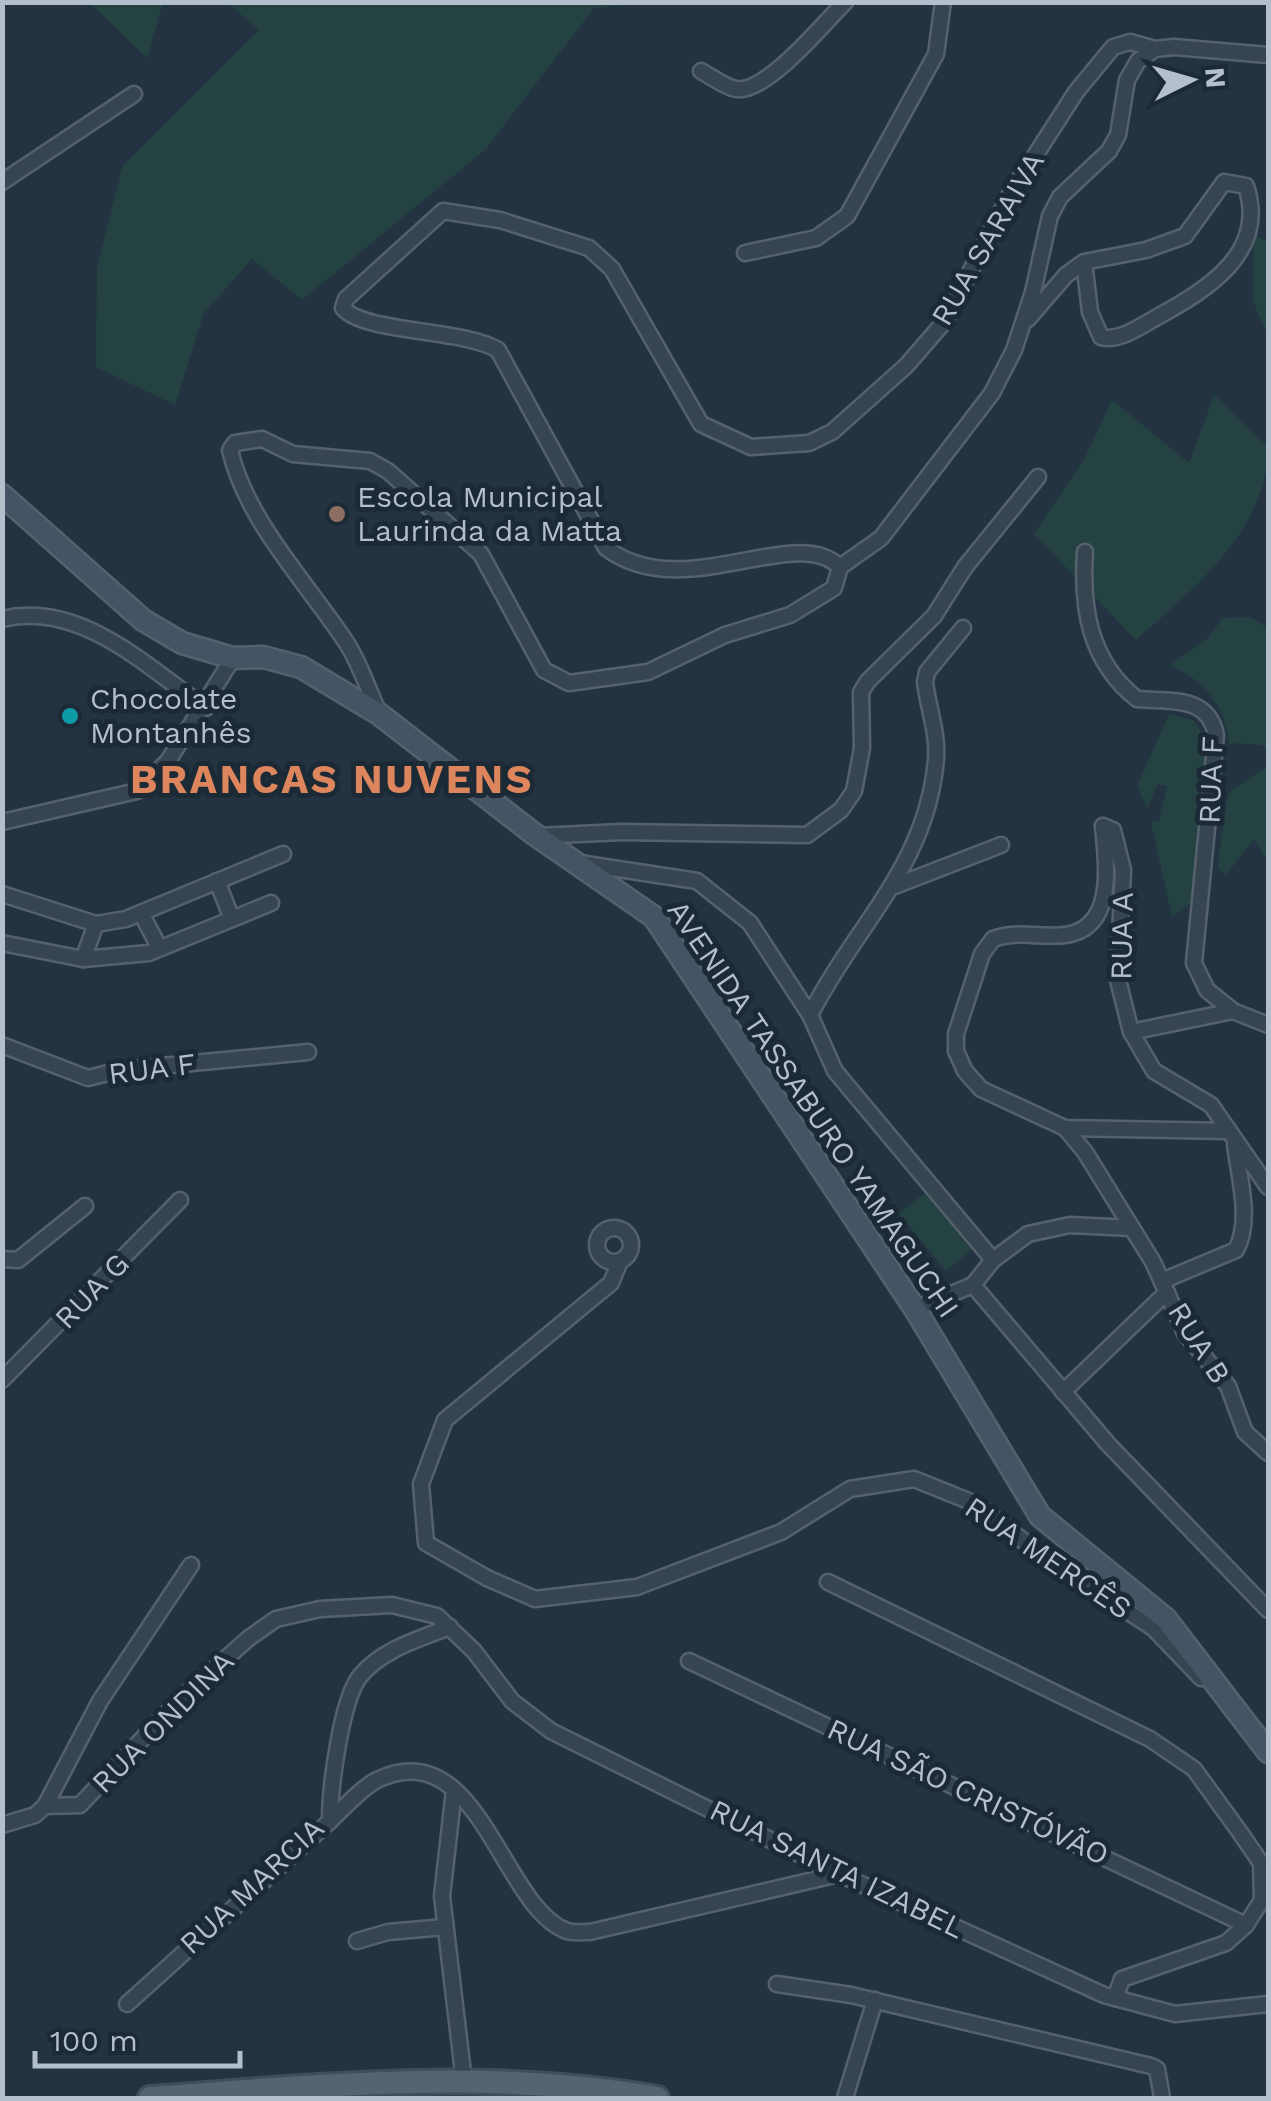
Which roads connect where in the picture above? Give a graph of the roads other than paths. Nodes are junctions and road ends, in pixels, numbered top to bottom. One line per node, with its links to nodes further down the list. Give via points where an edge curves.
1 (845, 2): 5 (street, via 752,88 736,89)
2 (944, 2): 8 (street, via 936,54 847,216 816,238)
3 (1156, 49): 4 (street); 10 (street, via 1138,61 1128,80 1109,151 1060,197 1050,216); 14 (street, RUA SARAIVA, via 1130,42 1114,47 1076,92 1009,196 946,320 892,380 832,432 809,443 752,448 717,436 701,424 600,256 500,220 456,210 433,216 346,299 343,308 368,321 498,350 606,548 617,556 688,572 818,552)
4 (1268, 55)
5 (701, 71)
6 (134, 94): 7 (street)
7 (2, 182)
8 (745, 253)
9 (1084, 262): 9 (street, via 1185,236 1224,182 1246,186 1250,226 1238,257 1195,298 1118,337 1101,337 1095,327); 10 (street)
10 (1022, 325): 14 (street, via 992,393 937,471 881,538)
11 (1038, 477): 21 (street, via 934,616 868,680 854,791 842,810 807,836)
12 (2, 495): 17 (street, AVENIDA TASSABURO YAMAGUCHI, via 143,620 182,643)
13 (1085, 552): 35 (street, RUA F, via 1085,614 1106,667 1137,699 1185,702 1212,719 1209,843 1194,963 1208,990)
14 (840, 567): 19 (street, via 834,588 790,615 725,635 648,672 568,683 544,670 481,554 388,471 370,461 293,454 262,439 236,443 230,450 234,467 350,647)
15 (2, 619): 18 (street, via 19,615 95,630)
16 (963, 628): 26 (street, via 925,682 936,757 930,797)
17 (233, 658): 18 (street); 19 (street, AVENIDA TASSABURO YAMAGUCHI, via 262,657 301,668)
18 (206, 708): 20 (street, via 168,762 137,791)
19 (379, 714): 21 (street, AVENIDA TASSABURO YAMAGUCHI)
20 (2, 822)
21 (537, 836): 24 (street, AVENIDA TASSABURO YAMAGUCHI)
22 (1001, 845): 26 (street)
23 (282, 854): 25 (street)
24 (573, 862): 36 (street, via 697,881 750,923); 53 (street, AVENIDA TASSABURO YAMAGUCHI, via 654,917)
25 (217, 881): 29 (street); 30 (street)
26 (894, 886): 36 (street, via 837,961)
27 (2, 894): 31 (street)
28 (272, 903): 30 (street)
29 (141, 912): 31 (street); 33 (street)
30 (232, 919): 33 (street)
31 (96, 924): 34 (street)
32 (2, 943): 34 (street)
33 (159, 947): 34 (street, via 149,954)
34 (83, 959)
35 (1233, 1011): 37 (street, RUA F); 38 (street)
36 (810, 1014): 49 (street, via 835,1071)
37 (1268, 1025)
38 (1131, 1032): 41 (street, RUA A, via 1118,980 1121,855 1113,830 1103,826 1110,872 1098,913 1066,935 993,939 956,1034 964,1071 981,1089); 42 (street, RUA A, via 1154,1071 1211,1105)
39 (2, 1046): 40 (street, RUA F, via 88,1078)
40 (308, 1052)
41 (1066, 1128): 42 (street); 47 (street, RUA B)
42 (1226, 1131): 43 (street, RUA A)
43 (1235, 1145): 44 (street, RUA A); 52 (street, via 1243,1215 1236,1250)
44 (1268, 1187)
45 (180, 1200): 54 (street, RUA G)
46 (85, 1206): 48 (street, via 18,1260)
47 (1132, 1228): 49 (street, via 1049,1227); 52 (street, RUA B)
48 (2, 1258)
49 (993, 1260): 51 (street)
50 (620, 1261): 62 (street, RUA MERCÊS, via 610,1282 445,1420 421,1484 426,1543 535,1598 637,1587 780,1532 850,1490 914,1479 976,1504 1152,1628)
51 (974, 1285): 53 (street); 55 (street)
52 (1164, 1286): 55 (street); 56 (street, RUA B, via 1185,1333 1228,1386 1244,1432)
53 (916, 1309): 62 (street, AVENIDA TASSABURO YAMAGUCHI, via 1040,1516 1166,1619)
54 (2, 1380)
55 (1064, 1392): 59 (street)
56 (1268, 1453)
57 (191, 1565): 65 (street, RUA ONDINA, via 100,1701)
58 (828, 1582): 69 (street, via 1150,1739 1194,1769 1262,1863 1262,1900)
59 (1268, 1610)
60 (450, 1627): 65 (street, RUA ONDINA, via 437,1616 392,1605 276,1619 180,1699 80,1805); 66 (street, RUA MARCIA, via 393,1649 359,1677 338,1744); 68 (street, RUA SANTA IZABEL, via 512,1701 551,1731)
61 (689, 1660): 69 (street, RUA SÃO CRISTÓVÃO)
62 (1250, 1730): 63 (street, AVENIDA TASSABURO YAMAGUCHI)
63 (1268, 1752)
64 (454, 1790): 66 (street, via 440,1778 401,1772 374,1782); 68 (street, via 540,1907 566,1931 590,1932); 70 (street, via 442,1896)
65 (45, 1806): 67 (street, RUA ONDINA)
66 (330, 1820): 75 (street, RUA MARCIA)
67 (2, 1825)
68 (839, 1874): 73 (street, RUA SANTA IZABEL)
69 (1246, 1924): 73 (street, via 1226,1943 1122,1979)
70 (445, 1927): 71 (street); 77 (street)
71 (358, 1940)
72 (777, 1984): 74 (street)
73 (1115, 1998): 76 (street, RUA SANTA IZABEL, via 1175,2014)
74 (875, 2000): 80 (street); 81 (street, via 1150,2066 1157,2069)
75 (126, 2004)
76 (1268, 2004)
77 (464, 2080): 78 (main road); 79 (main road, via 552,2083)
78 (150, 2098)
79 (657, 2098)
80 (845, 2098)
81 (1162, 2098)

